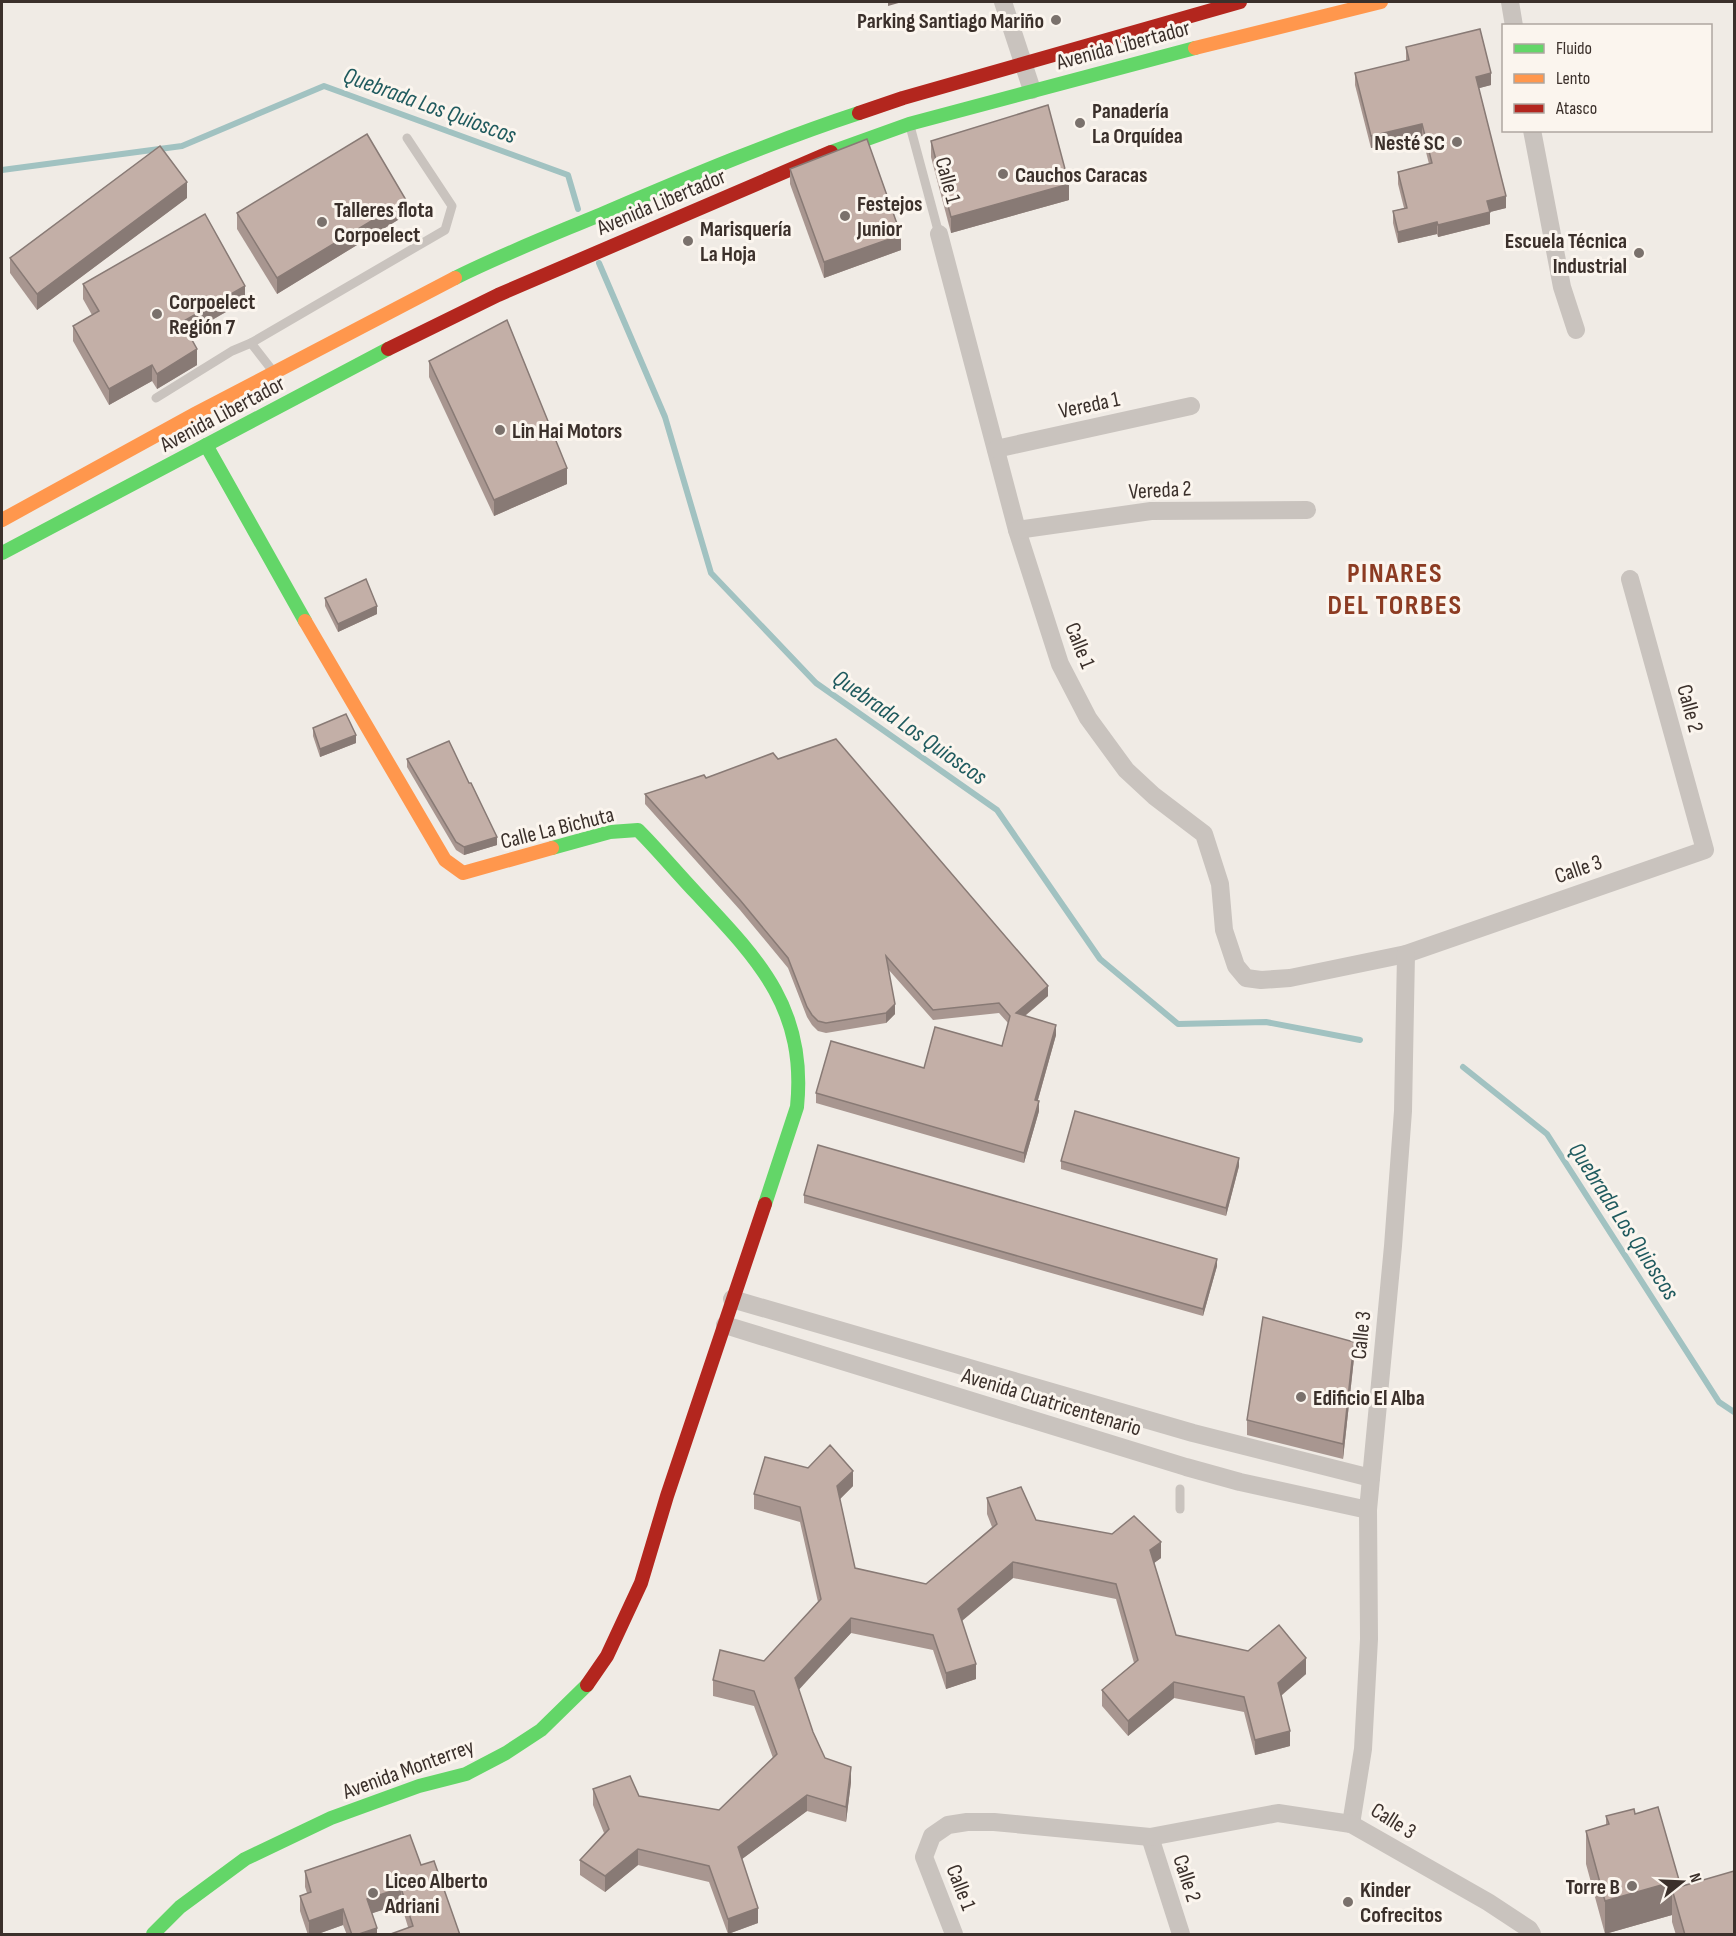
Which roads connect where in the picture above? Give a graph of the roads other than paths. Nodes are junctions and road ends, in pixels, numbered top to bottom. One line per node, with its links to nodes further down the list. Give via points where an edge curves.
1 (1003, 2): 6 (street)
2 (1240, 2): 6 (main road, Avenida Libertador)
3 (1382, 2): 7 (main road, Avenida Libertador)
4 (1510, 2): 5 (street)
5 (1514, 24)
6 (1024, 63): 7 (street); 14 (main road, Avenida Libertador, via 807,130 639,198 481,265)
7 (1032, 90): 8 (main road, Avenida Libertador)
8 (909, 124): 11 (lane, Calle 1); 17 (main road, Avenida Libertador, via 816,157 498,295)
9 (1533, 132): 12 (street, via 1562,287)
10 (407, 138): 13 (lane, via 452,206 445,230)
11 (939, 234): 18 (street, Calle 1)
12 (1576, 330)
13 (251, 343): 14 (lane); 15 (lane)
14 (274, 372): 20 (main road, Avenida Libertador)
15 (156, 398)
16 (1191, 406): 18 (street, Vereda 1)
17 (206, 445): 22 (main road, Avenida Libertador); 26 (main road, Calle La Bichuta, via 445,860 463,873 610,832 638,830 742,942 769,978 789,1026 800,1089)
18 (996, 448): 21 (street, Calle 1)
19 (1307, 510): 21 (street, Vereda 2, via 1151,511)
20 (2, 520)
21 (1017, 530): 25 (street, Calle 1, via 1060,664 1088,718 1126,770 1204,834 1221,884 1224,930 1236,966 1246,978 1290,978)
22 (2, 553)
23 (1630, 579): 24 (street, Calle 2)
24 (1705, 850): 25 (street, Calle 3)
25 (1406, 954): 28 (street, Calle 3, via 1403,1111)
26 (732, 1299): 27 (main road, Calle La Bichuta); 28 (street, Avenida Cuatricentenario, via 1193,1433)
27 (725, 1325): 31 (street, Avenida Cuatricentenario, via 1186,1467); 34 (main road, Avenida Monterrey, via 641,1583 591,1682 541,1730 466,1774 419,1786 331,1818 245,1859 180,1907)
28 (1371, 1478): 31 (street, Calle 3)
29 (1180, 1490): 30 (lane)
30 (1180, 1509)
31 (1368, 1510): 32 (street, Calle 3, via 1369,1640 1363,1749)
32 (1351, 1824): 33 (street, via 1278,1813); 37 (street, Calle 3, via 1488,1902)
33 (1150, 1837): 35 (street, Calle 1, via 1025,1825 948,1825 932,1836 924,1857); 36 (street, Calle 2)
34 (153, 1935)
35 (954, 1935)
36 (1181, 1935)
37 (1532, 1935)

